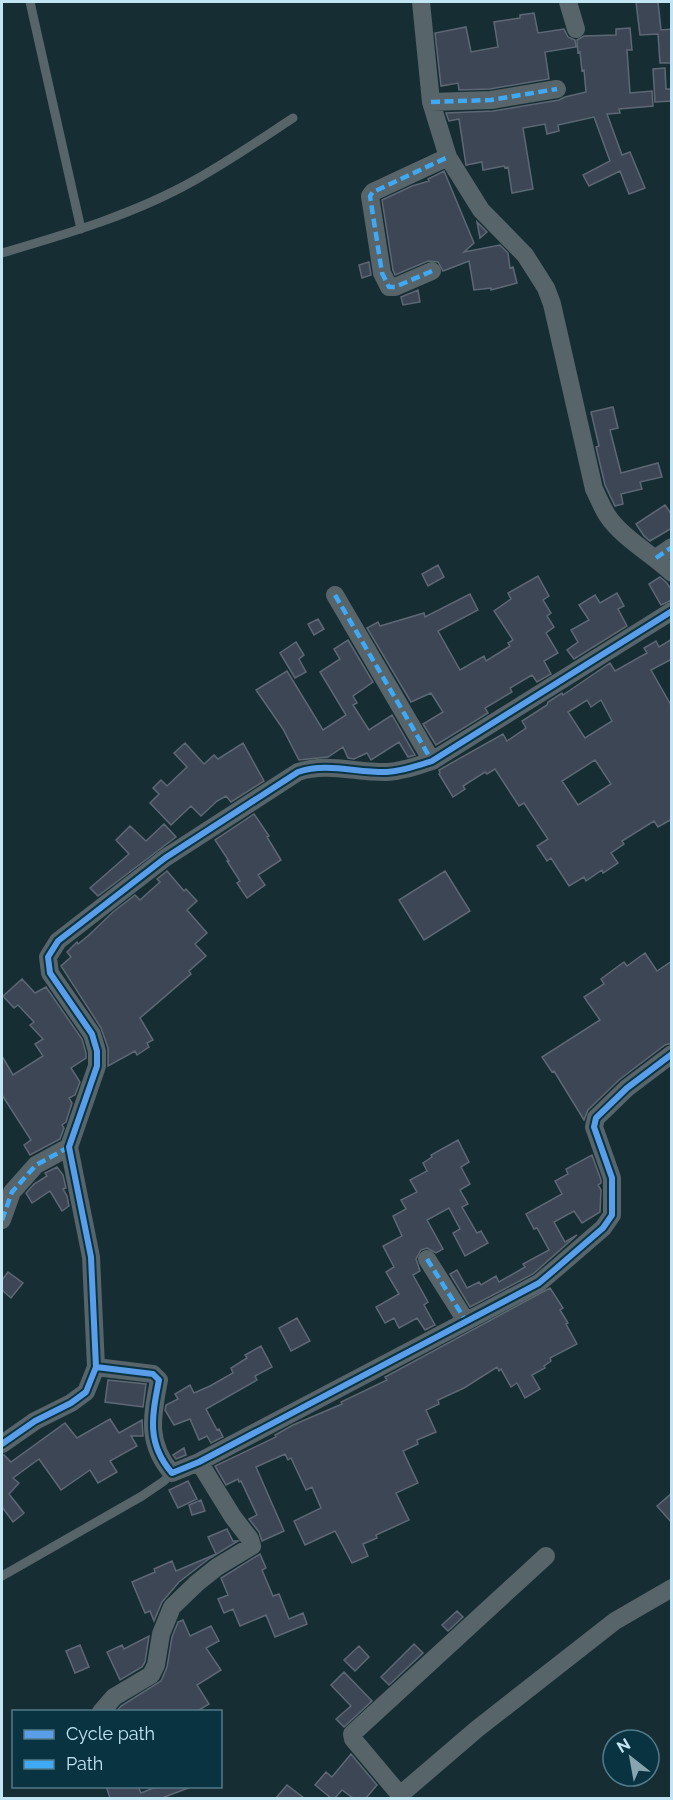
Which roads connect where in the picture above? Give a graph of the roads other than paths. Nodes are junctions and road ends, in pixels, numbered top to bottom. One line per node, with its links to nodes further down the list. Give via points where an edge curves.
1 (30, 2): 9 (lane)
2 (421, 2): 6 (street)
3 (568, 2): 4 (street)
4 (576, 29)
5 (557, 89): 6 (street, via 491,100)
6 (431, 102): 8 (street)
7 (293, 118): 9 (lane, via 195,180)
8 (448, 157): 11 (street, via 370,196 382,273 389,287); 13 (street, via 481,210 525,255 546,288 594,489 606,514 621,531)
9 (81, 229): 10 (lane)
10 (2, 254)
11 (432, 271)
12 (672, 547): 13 (street)
13 (656, 558): 14 (street)
14 (672, 573)
15 (335, 595): 17 (street)
16 (672, 611): 17 (street)
17 (432, 761): 19 (street, via 387,772 323,767 298,772 165,858 58,941 48,957 50,973 92,1034 98,1059)
18 (672, 1054): 22 (street, via 596,1118 594,1127 613,1182 612,1215 603,1228 539,1283)
19 (69, 1147): 20 (street, via 36,1165 12,1192); 23 (street, via 91,1257)
20 (2, 1220)
21 (427, 1259): 22 (street)
22 (466, 1321): 25 (street)
23 (96, 1366): 24 (street, via 86,1392 35,1420); 26 (street, via 157,1377 151,1422 161,1457)
24 (2, 1444)
25 (199, 1462): 26 (street); 30 (street, via 252,1546 218,1567 172,1606 151,1675 114,1697)
26 (172, 1473): 28 (lane, via 142,1496)
27 (546, 1556): 31 (street, via 351,1734)
28 (2, 1575)
29 (672, 1588): 31 (street, via 615,1621 477,1729)
30 (103, 1710)
31 (399, 1797)

